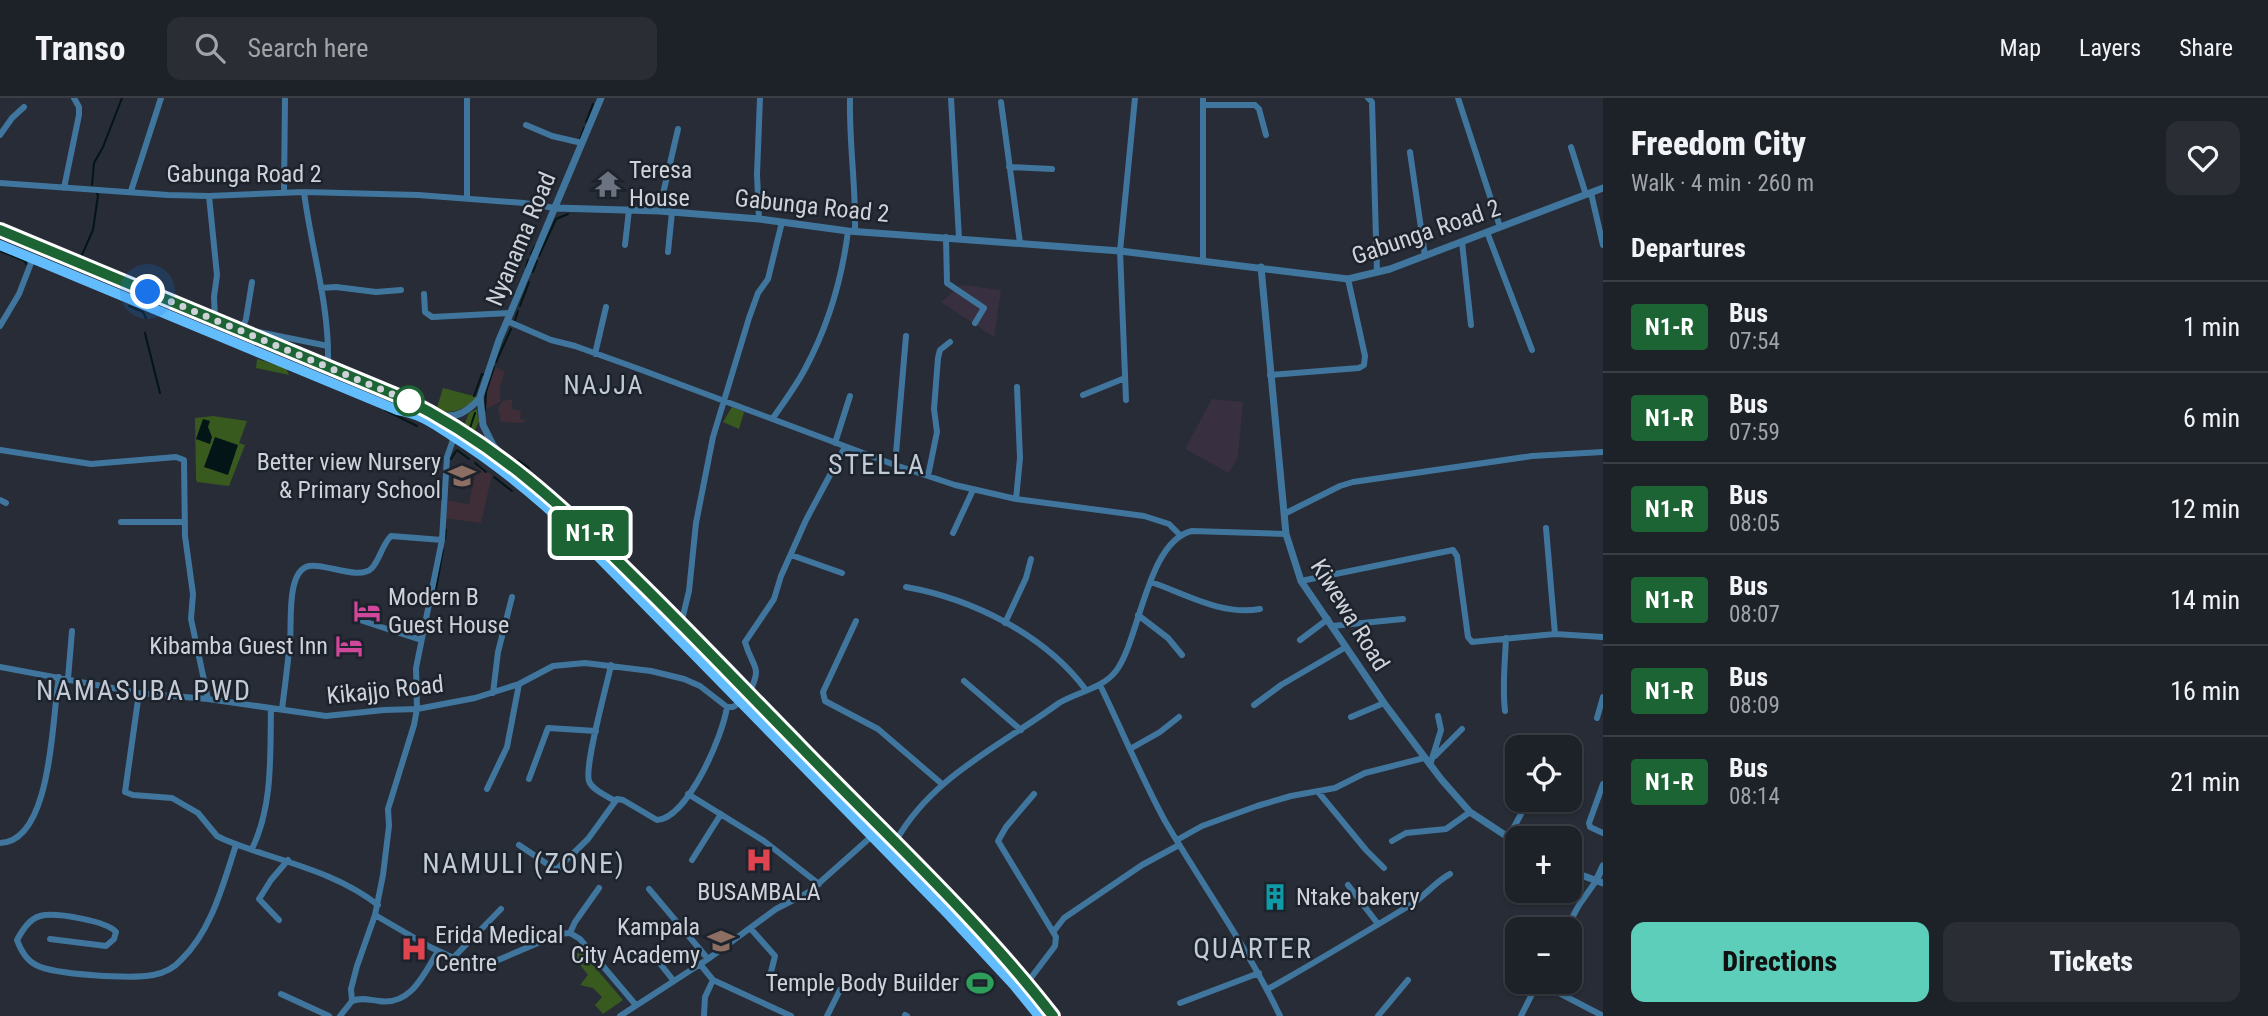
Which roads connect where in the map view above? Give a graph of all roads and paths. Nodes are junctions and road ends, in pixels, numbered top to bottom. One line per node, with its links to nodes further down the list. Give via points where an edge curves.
1 (75, 98): 25 (street, via 79,114)
2 (161, 98): 27 (street)
3 (285, 98): 28 (street)
4 (467, 98): 32 (street)
5 (600, 98): 19 (street, Nyanama Road)
6 (760, 98): 37 (street)
7 (850, 98): 41 (street, via 856,199)
8 (951, 98): 44 (street)
9 (1135, 98): 50 (street)
10 (1368, 98): 56 (street, via 1372,102)
11 (1458, 98): 39 (street)
12 (1001, 102): 22 (street)
13 (1203, 102): 18 (street, via 1255,105); 54 (street)
14 (24, 107): 17 (street)
15 (526, 125): 19 (street)
16 (678, 129): 35 (street)
17 (0, 135)
18 (1266, 135)
19 (582, 143): 33 (street, Nyanama Road)
20 (1571, 147): 30 (street)
21 (1410, 152): 52 (street)
22 (1009, 167): 23 (street); 46 (street)
23 (1052, 169)
24 (0, 183): 25 (street, Gabunga Road 2)
25 (64, 188): 27 (street, Gabunga Road 2)
26 (1603, 188): 30 (street, Gabunga Road 2)
27 (131, 191): 31 (street, Gabunga Road 2)
28 (284, 192): 29 (street, Gabunga Road 2); 31 (street, Gabunga Road 2)
29 (303, 192): 32 (street, Gabunga Road 2); 59 (street)
30 (1588, 194): 39 (street, Gabunga Road 2); 49 (street)
31 (209, 196): 64 (street, via 217,275)
32 (467, 198): 33 (street, Gabunga Road 2)
33 (555, 208): 34 (street, Gabunga Road 2); 63 (street, Nyanama Road)
34 (629, 210): 35 (street, Gabunga Road 2); 48 (street)
35 (659, 211): 36 (street, Gabunga Road 2)
36 (672, 212): 37 (street, Gabunga Road 2); 51 (street)
37 (759, 219): 38 (street, Gabunga Road 2)
38 (782, 222): 41 (street, Gabunga Road 2); 82 (street, via 768,279 758,293)
39 (1500, 227): 42 (street, Gabunga Road 2)
40 (0, 230): 64 (main road)
41 (851, 231): 43 (street, Gabunga Road 2); 85 (street, via 821,334 805,370)
42 (1486, 232): 45 (street, Gabunga Road 2); 73 (street)
43 (946, 237): 44 (street, Gabunga Road 2); 65 (street, via 947,283 984,308)
44 (959, 238): 46 (street, Gabunga Road 2)
45 (1462, 242): 52 (street, Gabunga Road 2); 67 (street)
46 (1020, 243): 50 (street, Gabunga Road 2)
47 (0, 245): 53 (main road)
48 (625, 245)
49 (1603, 245)
50 (1120, 251): 54 (street, Gabunga Road 2); 77 (street)
51 (668, 252)
52 (1425, 256): 56 (street, Gabunga Road 2)
53 (33, 258): 68 (street); 86 (main road, via 397,410 415,413)
54 (1203, 261): 55 (street, Gabunga Road 2)
55 (1261, 267): 57 (street, Gabunga Road 2); 76 (street, Kiwewa Road)
56 (1377, 272): 57 (street, Gabunga Road 2)
57 (1348, 279): 76 (street, via 1364,365)
58 (252, 282): 69 (street)
59 (321, 288): 60 (street); 72 (street)
60 (401, 290)
61 (424, 294): 63 (street, via 425,312 432,317)
62 (606, 307): 74 (street)
63 (509, 317): 74 (street, via 551,340); 81 (street, Nyanama Road)
64 (215, 318): 66 (main road)
65 (975, 323)
66 (231, 325): 69 (street); 75 (main road)
67 (1471, 325)
68 (0, 326)
69 (242, 329): 72 (street)
70 (906, 336): 91 (street)
71 (950, 342): 93 (street, via 938,358 936,435)
72 (328, 346): 75 (street)
73 (1532, 350)
74 (595, 354): 82 (street)
75 (332, 367): 84 (main road)
76 (1270, 375): 96 (street, Kiwewa Road)
77 (1125, 378): 79 (street); 83 (street)
78 (1017, 387): 95 (street, via 1020,458)
79 (1083, 395)
80 (850, 396): 87 (street)
81 (480, 397): 84 (street, via 460,414); 92 (street, Nyanama Road, via 486,432)
82 (724, 400): 85 (street); 117 (street, via 696,523)
83 (1126, 400)
84 (430, 413): 92 (main road)
85 (773, 418): 87 (street)
86 (454, 437): 103 (street, via 447,457); 140 (main road, via 549,508)
87 (835, 443): 88 (street)
88 (845, 447): 91 (street); 104 (street)
89 (0, 450): 98 (street, via 91,464 181,458 185,463)
90 (1603, 452): 96 (street, via 1353,482)
91 (895, 465): 93 (street)
92 (513, 466): 117 (main road, via 571,514)
93 (928, 476): 94 (street)
94 (973, 490): 95 (street); 100 (street)
95 (1016, 499): 102 (street, via 1144,516 1169,524)
96 (1286, 513): 101 (street, Kiwewa Road)
97 (121, 522): 98 (street)
98 (185, 522): 139 (street, via 192,626)
99 (1546, 528): 120 (street)
100 (953, 533)
101 (1286, 534): 102 (street, via 1192,531); 107 (street, Kiwewa Road)
102 (1180, 535): 108 (street)
103 (442, 540): 123 (street); 145 (street, via 391,536 364,572 312,566 300,572 290,607)
104 (791, 555): 106 (street); 137 (street, via 774,599 745,642 757,670)
105 (1031, 559): 118 (street)
106 (842, 573)
107 (1301, 581): 116 (street, Kiwewa Road); 122 (street, via 1453,550 1470,640)
108 (1151, 582): 111 (street, via 1219,608); 112 (street)
109 (906, 587): 118 (street, via 971,606)
110 (512, 597): 136 (street)
111 (1260, 609)
112 (1138, 615): 126 (street); 133 (street, via 1122,662)
113 (1403, 619): 116 (street)
114 (360, 620): 123 (street)
115 (856, 621): 159 (street, via 823,692 825,701 878,729)
116 (1330, 623): 124 (street); 125 (street, Kiwewa Road)
117 (681, 624): 137 (main road)
118 (1005, 624): 134 (street, via 1061,661)
119 (72, 631): 130 (street)
120 (1555, 634): 121 (street); 122 (street)
121 (1603, 637)
122 (1506, 638): 147 (street)
123 (421, 640): 146 (street)
124 (1300, 640)
125 (1346, 647): 142 (street, Kiwewa Road); 143 (street)
126 (1182, 655)
127 (611, 666): 132 (street, Kikajjo Road, via 557,665); 141 (street, Kikajjo Road, via 684,679); 154 (street)
128 (0, 667): 129 (street, Kikajjo Road)
129 (59, 677): 130 (street, Kikajjo Road); 173 (street, via 51,759 40,800 20,834)
130 (68, 679): 135 (street, Kikajjo Road)
131 (964, 681): 153 (street)
132 (519, 684): 136 (street, Kikajjo Road); 161 (street, via 507,747)
133 (1100, 685): 134 (street); 155 (street)
134 (1086, 690): 153 (street)
135 (139, 693): 139 (street, Kikajjo Road); 175 (street, via 125,792 172,798 198,813 217,836)
136 (493, 693): 146 (street, Kikajjo Road)
137 (749, 694): 168 (main road)
138 (1603, 697): 151 (street)
139 (208, 699): 144 (street, Kikajjo Road)
140 (741, 702): 141 (street, via 733,707); 171 (main road)
141 (724, 704): 163 (street, via 721,732)
142 (1384, 704): 150 (street); 157 (street, Kiwewa Road)
143 (1254, 705)
144 (271, 709): 145 (street, Kikajjo Road); 178 (street, via 267,810)
145 (282, 709): 146 (street, Kikajjo Road, via 326,716)
146 (417, 709): 191 (street, via 388,809 388,845)
147 (1505, 711)
148 (1438, 716): 156 (street, via 1441,730)
149 (1179, 717): 155 (street)
150 (1351, 717)
151 (1597, 718)
152 (1462, 729): 156 (street)
153 (1021, 730): 159 (street)
154 (596, 731): 158 (street, via 548,728); 165 (street, via 589,780)
155 (1130, 749): 174 (street)
156 (1433, 757): 157 (street)
157 (1427, 762): 162 (street, via 1365,773); 166 (street, Kiwewa Road)
158 (529, 779)
159 (942, 784): 177 (street, via 913,814 896,841)
160 (1603, 784): 169 (street, via 1589,823)
161 (487, 789)
162 (1319, 793): 174 (street, via 1291,796 1202,825); 183 (street)
163 (688, 794): 165 (street, via 661,820 623,800); 167 (street)
164 (1034, 794): 198 (street, via 998,841)
165 (615, 801): 176 (street, via 588,839 558,869)
166 (1471, 812): 170 (street, Kiwewa Road); 172 (street, via 1446,829 1406,833)
167 (721, 814): 181 (street); 187 (street)
168 (881, 828): 171 (street); 177 (main road)
169 (1603, 833)
170 (1505, 836)
171 (871, 837): 179 (main road); 187 (street)
172 (1392, 841)
173 (0, 843)
174 (1178, 843): 198 (street, via 1064,918); 207 (street)
175 (236, 845): 178 (street); 200 (street, via 206,925 184,959 169,970 137,976 44,968 29,960 17,940 40,916 97,922 116,932 106,946)
176 (519, 845)
177 (898, 845): 179 (street); 211 (main road)
178 (252, 849): 180 (street)
179 (889, 855): 227 (main road)
180 (288, 860): 191 (street, via 349,886); 195 (street, via 259,899)
181 (692, 860)
182 (1603, 866): 186 (street)
183 (1384, 868)
184 (1450, 874): 196 (street)
185 (1582, 875): 186 (street)
186 (1600, 882): 194 (street)
187 (819, 884): 197 (street)
188 (1348, 885): 196 (street)
189 (599, 888): 199 (street)
190 (649, 889): 204 (street)
191 (378, 905): 193 (street)
192 (500, 909): 203 (street)
193 (375, 915): 201 (street); 217 (street, via 356,966)
194 (1572, 917)
195 (279, 920)
196 (1378, 924): 212 (street)
197 (751, 929): 204 (street); 206 (street, via 775,956)
198 (1054, 931): 211 (street, via 1055,946)
199 (570, 933): 203 (street, via 482,967); 219 (street)
200 (50, 939)
201 (438, 951): 203 (street); 217 (street, via 417,985 402,998)
202 (654, 957): 208 (street)
203 (453, 958)
204 (708, 959): 205 (street)
205 (701, 964): 208 (street); 209 (street)
206 (771, 972)
207 (1259, 973): 212 (street); 218 (street)
208 (673, 980): 219 (street)
209 (713, 980): 220 (street); 221 (street, via 705,997)
210 (1408, 980): 230 (street)
211 (1027, 983): 228 (main road)
212 (1268, 989): 229 (street)
213 (840, 990): 226 (street)
214 (281, 994): 222 (street)
215 (1532, 994): 231 (street)
216 (1561, 994): 232 (street)
217 (352, 1001): 223 (street)
218 (1180, 1003)
219 (635, 1004): 224 (street)
220 (774, 1013): 225 (street)
221 (704, 1015)
222 (329, 1016)
223 (340, 1016)
224 (620, 1016)
225 (792, 1016)
226 (827, 1016)
227 (1039, 1016)
228 (1053, 1016)
229 (1280, 1016)
230 (1378, 1016)
231 (1521, 1016)
232 (1603, 1016)

